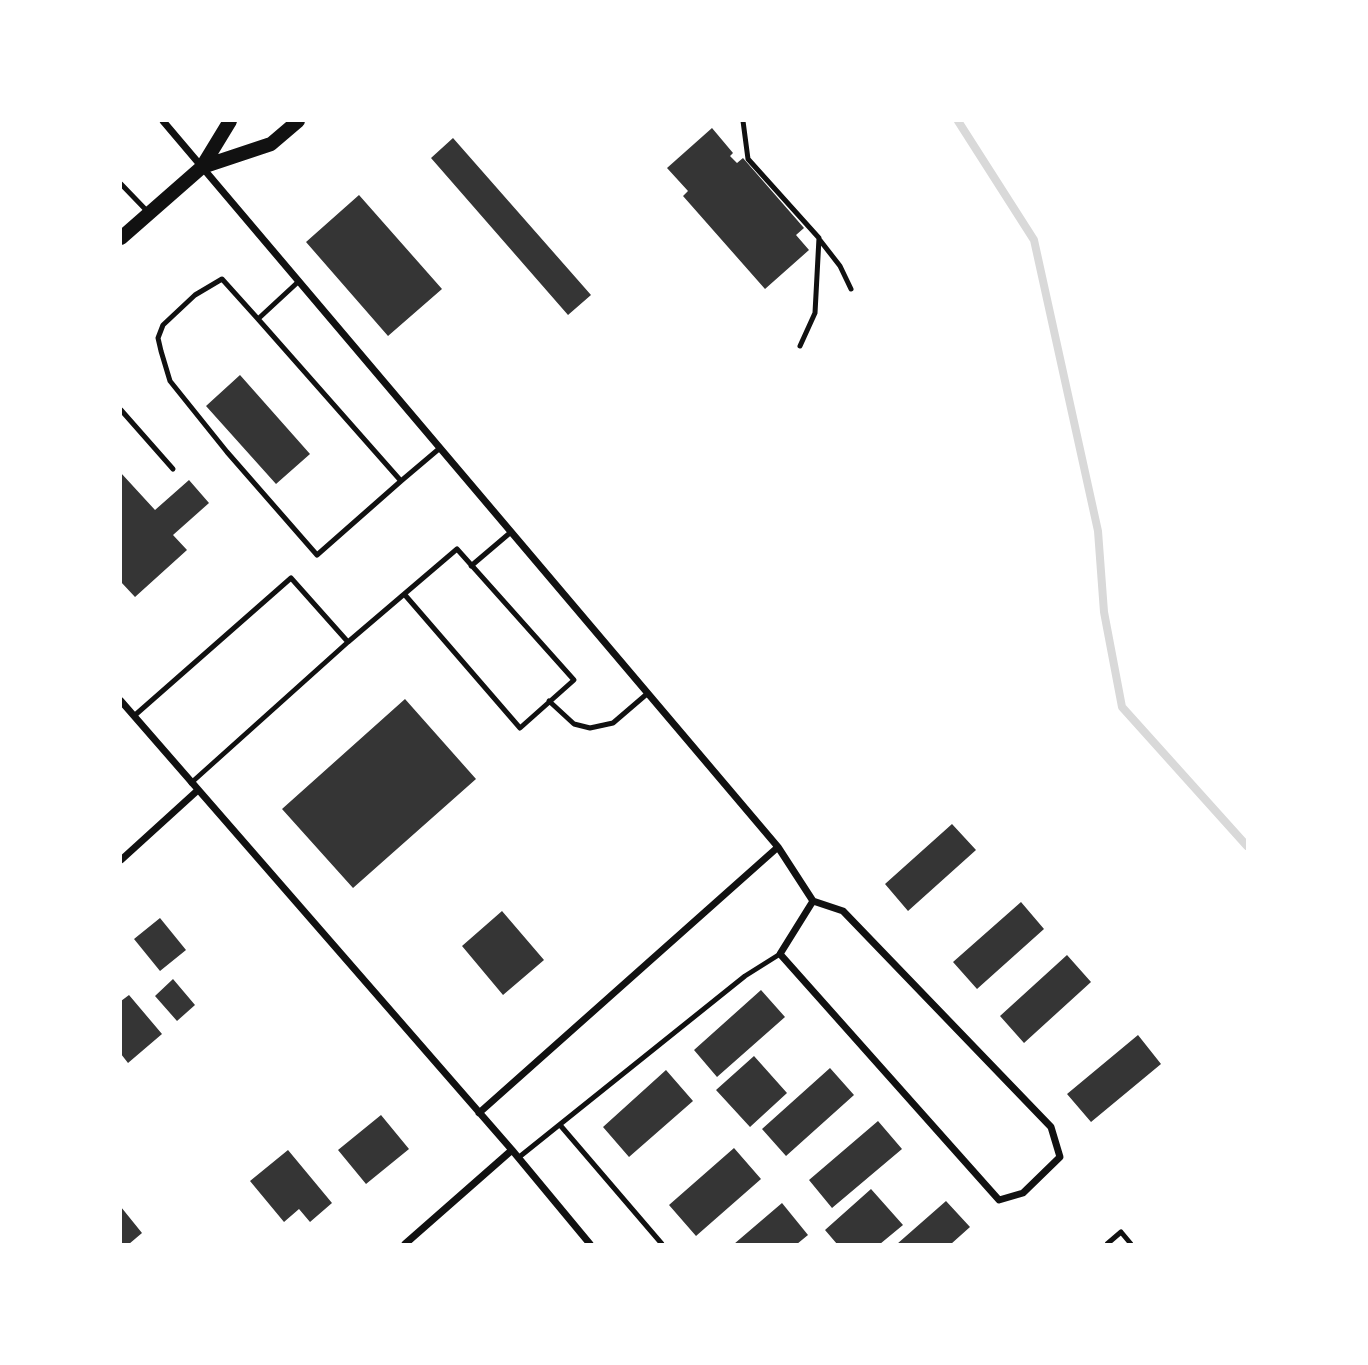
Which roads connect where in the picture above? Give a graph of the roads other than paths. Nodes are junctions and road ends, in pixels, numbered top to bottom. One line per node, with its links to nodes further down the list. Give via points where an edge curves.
1 (163, 121): 5 (street)
2 (230, 121): 5 (main road)
3 (298, 121): 5 (main road, via 271,144)
4 (743, 121): 9 (lane, via 748,159)
5 (202, 167): 7 (main road); 10 (street)
6 (121, 184): 7 (lane)
7 (149, 213): 8 (main road)
8 (121, 238)
9 (819, 238): 11 (lane); 13 (lane, via 815,313)
10 (298, 282): 12 (lane); 15 (street)
11 (851, 289)
12 (258, 319): 17 (lane); 17 (lane, via 222,279 195,295 163,325 158,338 170,381 317,555)
13 (800, 346)
14 (121, 410): 16 (lane)
15 (440, 448): 17 (lane); 18 (street)
16 (173, 469)
17 (401, 481)
18 (511, 532): 19 (lane); 22 (street)
19 (471, 566): 20 (lane, via 457,549); 24 (lane, via 574,680)
20 (405, 595): 21 (lane); 24 (lane, via 520,727)
21 (348, 642): 25 (lane, via 290,578); 26 (lane)
22 (648, 693): 24 (lane, via 613,723 590,728 574,724); 28 (street)
23 (121, 701): 25 (street)
24 (549, 701)
25 (134, 716): 26 (street)
26 (191, 783): 27 (street)
27 (198, 790): 29 (street); 32 (street)
28 (778, 847): 30 (street); 32 (street)
29 (121, 860)
30 (813, 901): 31 (street); 31 (street, via 843,911 1051,1127 1060,1157 1023,1193 999,1200)
31 (780, 954): 33 (lane, via 745,976)
32 (479, 1113): 34 (street)
33 (560, 1125): 35 (lane); 38 (lane)
34 (512, 1150): 35 (street); 36 (street)
35 (518, 1158): 37 (street)
36 (405, 1244)
37 (590, 1244)
38 (662, 1244)
39 (1107, 1244): 40 (lane, via 1121,1232)
40 (1131, 1244)

